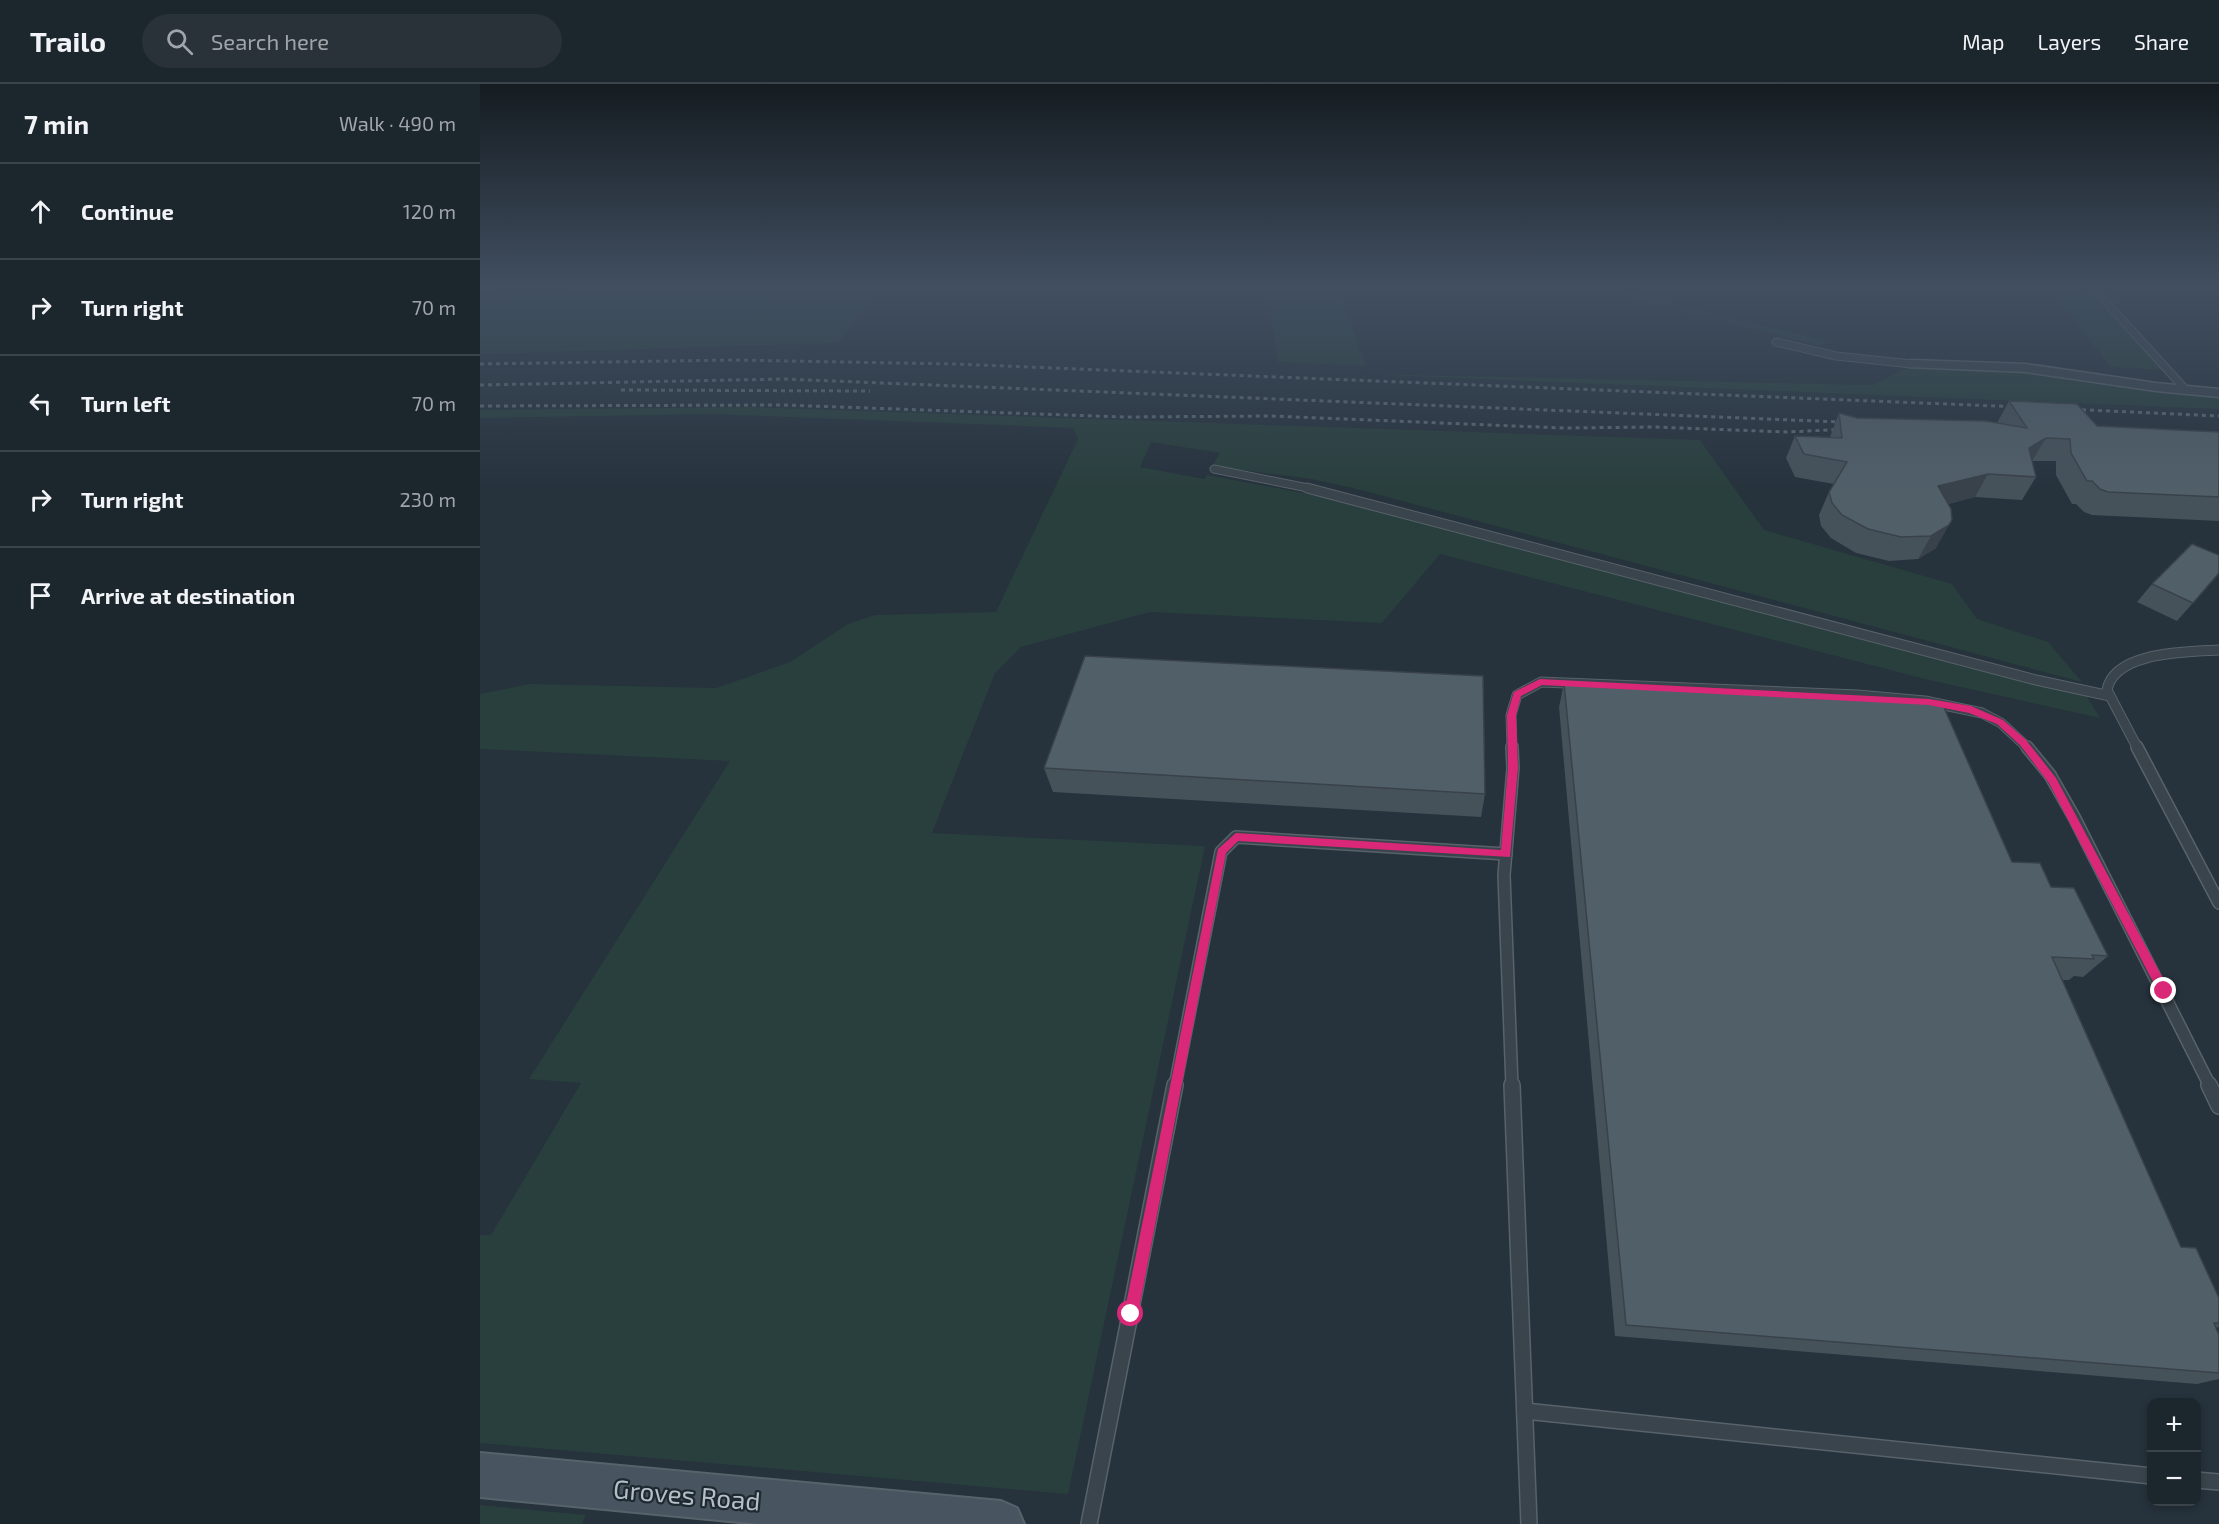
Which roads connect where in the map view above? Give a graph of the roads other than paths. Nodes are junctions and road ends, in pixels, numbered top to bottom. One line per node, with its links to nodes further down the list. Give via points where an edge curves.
1 (1833, 355): 3 (lane)
2 (2154, 355): 4 (lane)
3 (1912, 364): 4 (street, via 2026,368)
4 (2186, 390): 5 (street)
5 (2219, 393)
6 (1214, 469): 8 (lane, via 1290,483 2036,680)
7 (2219, 650): 8 (lane, via 2148,658 2121,668 2110,678)
8 (2110, 696): 10 (lane)
9 (1506, 854): 11 (lane, via 1513,768 1511,715 1517,695 1540,682 1864,697 1971,710 2000,722 2053,780 2164,991); 12 (lane); 19 (lane, via 1236,837 1221,852)
10 (2219, 903)
11 (2219, 1106)
12 (1525, 1411): 14 (lane); 20 (lane)
13 (480, 1475): 17 (street, Groves Road)
14 (2147, 1476)
15 (2201, 1480): 16 (lane)
16 (2219, 1482)
17 (899, 1519): 18 (street, Groves Road)
18 (1001, 1524)
19 (1089, 1524)
20 (1530, 1524)

